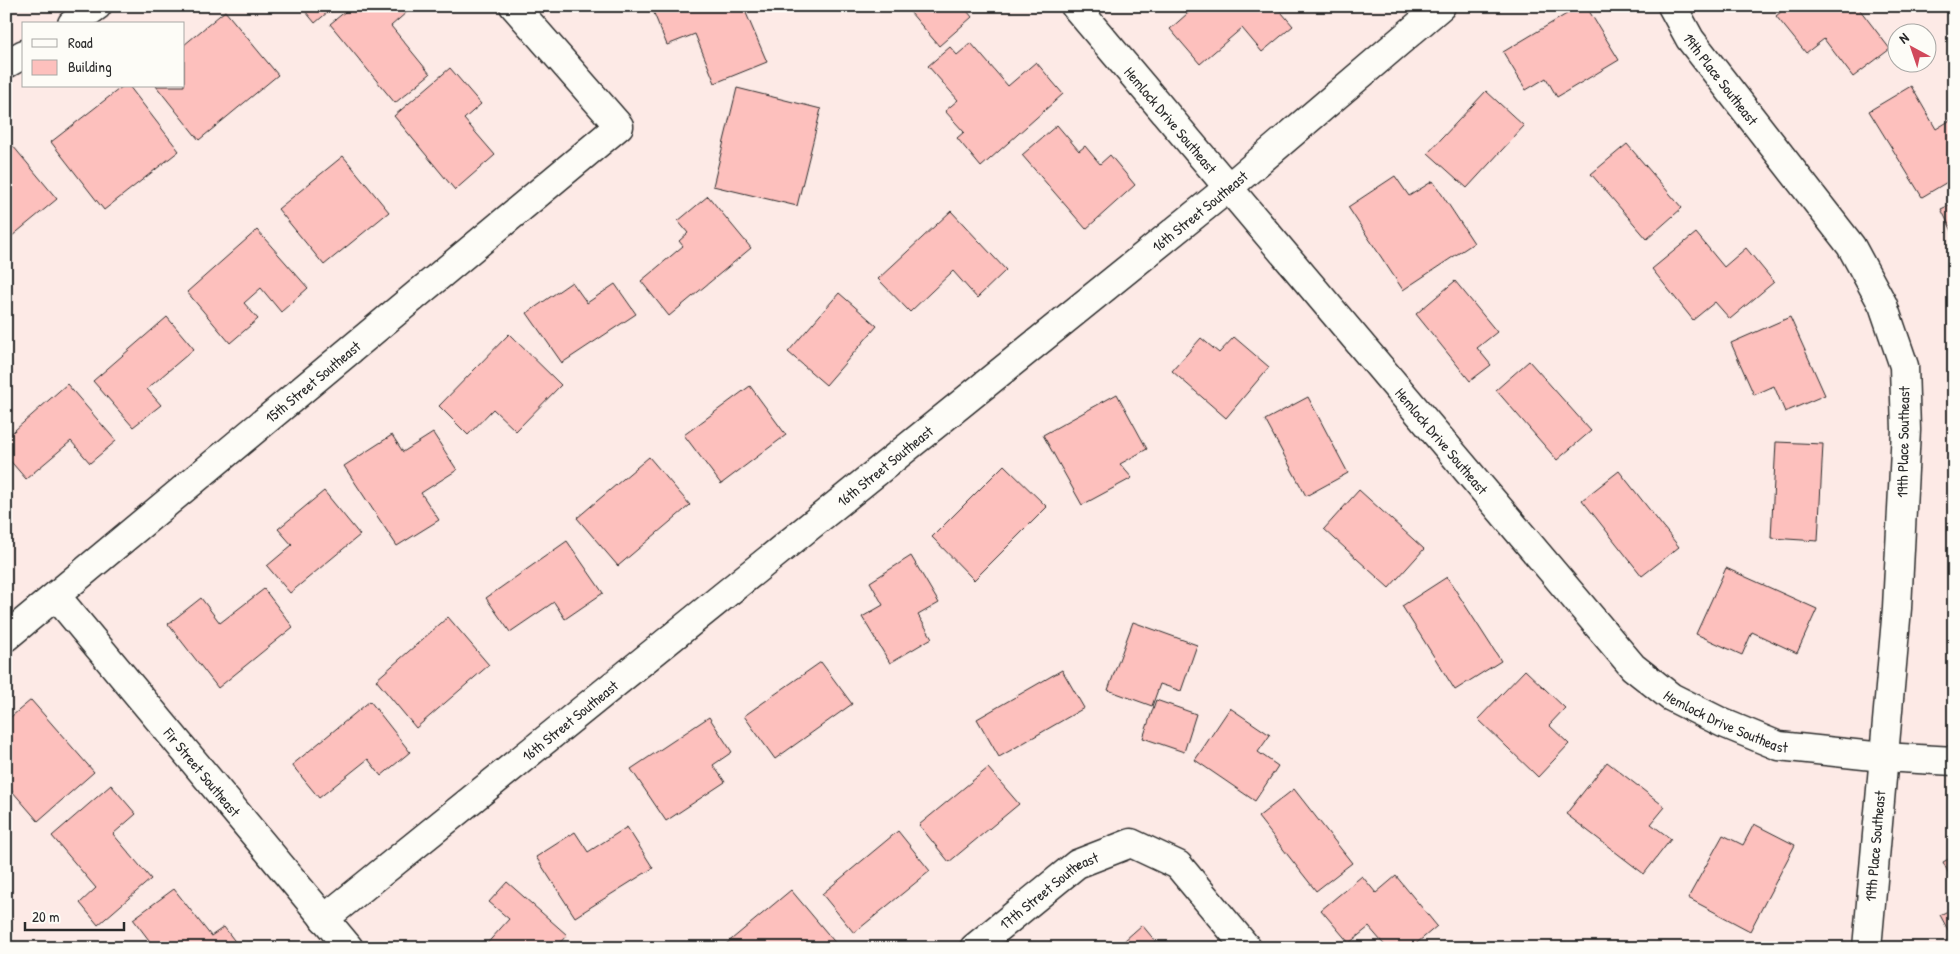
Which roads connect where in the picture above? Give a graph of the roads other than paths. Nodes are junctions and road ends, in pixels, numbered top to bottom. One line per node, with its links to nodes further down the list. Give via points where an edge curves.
1 (97, 6): 6 (street)
2 (514, 6): 10 (street, 15th Street Southeast, via 619,126)
3 (1075, 6): 9 (street, Hemlock Drive Southeast)
4 (1442, 6): 9 (street, 16th Street Southeast)
5 (1672, 6): 12 (street, 19th Place Southeast, via 1690,39 1851,246 1883,305 1904,366 1906,430 1897,608)
6 (75, 22)
7 (22, 55): 8 (street)
8 (6, 64)
9 (1228, 188): 12 (street, Hemlock Drive Southeast, via 1633,667 1671,697 1779,746); 14 (street, 16th Street Southeast)
10 (56, 596): 11 (street, 15th Street Southeast); 14 (street, Fir Street Southeast)
11 (6, 637)
12 (1883, 757): 13 (street, Hemlock Drive Southeast); 18 (street, 19th Place Southeast)
13 (1954, 761)
14 (324, 919): 15 (street, Fir Street Southeast)
15 (349, 948)
16 (974, 948): 17 (street, 17th Street Southeast, via 1077,864 1131,843 1178,864)
17 (1247, 948)
18 (1867, 948)

